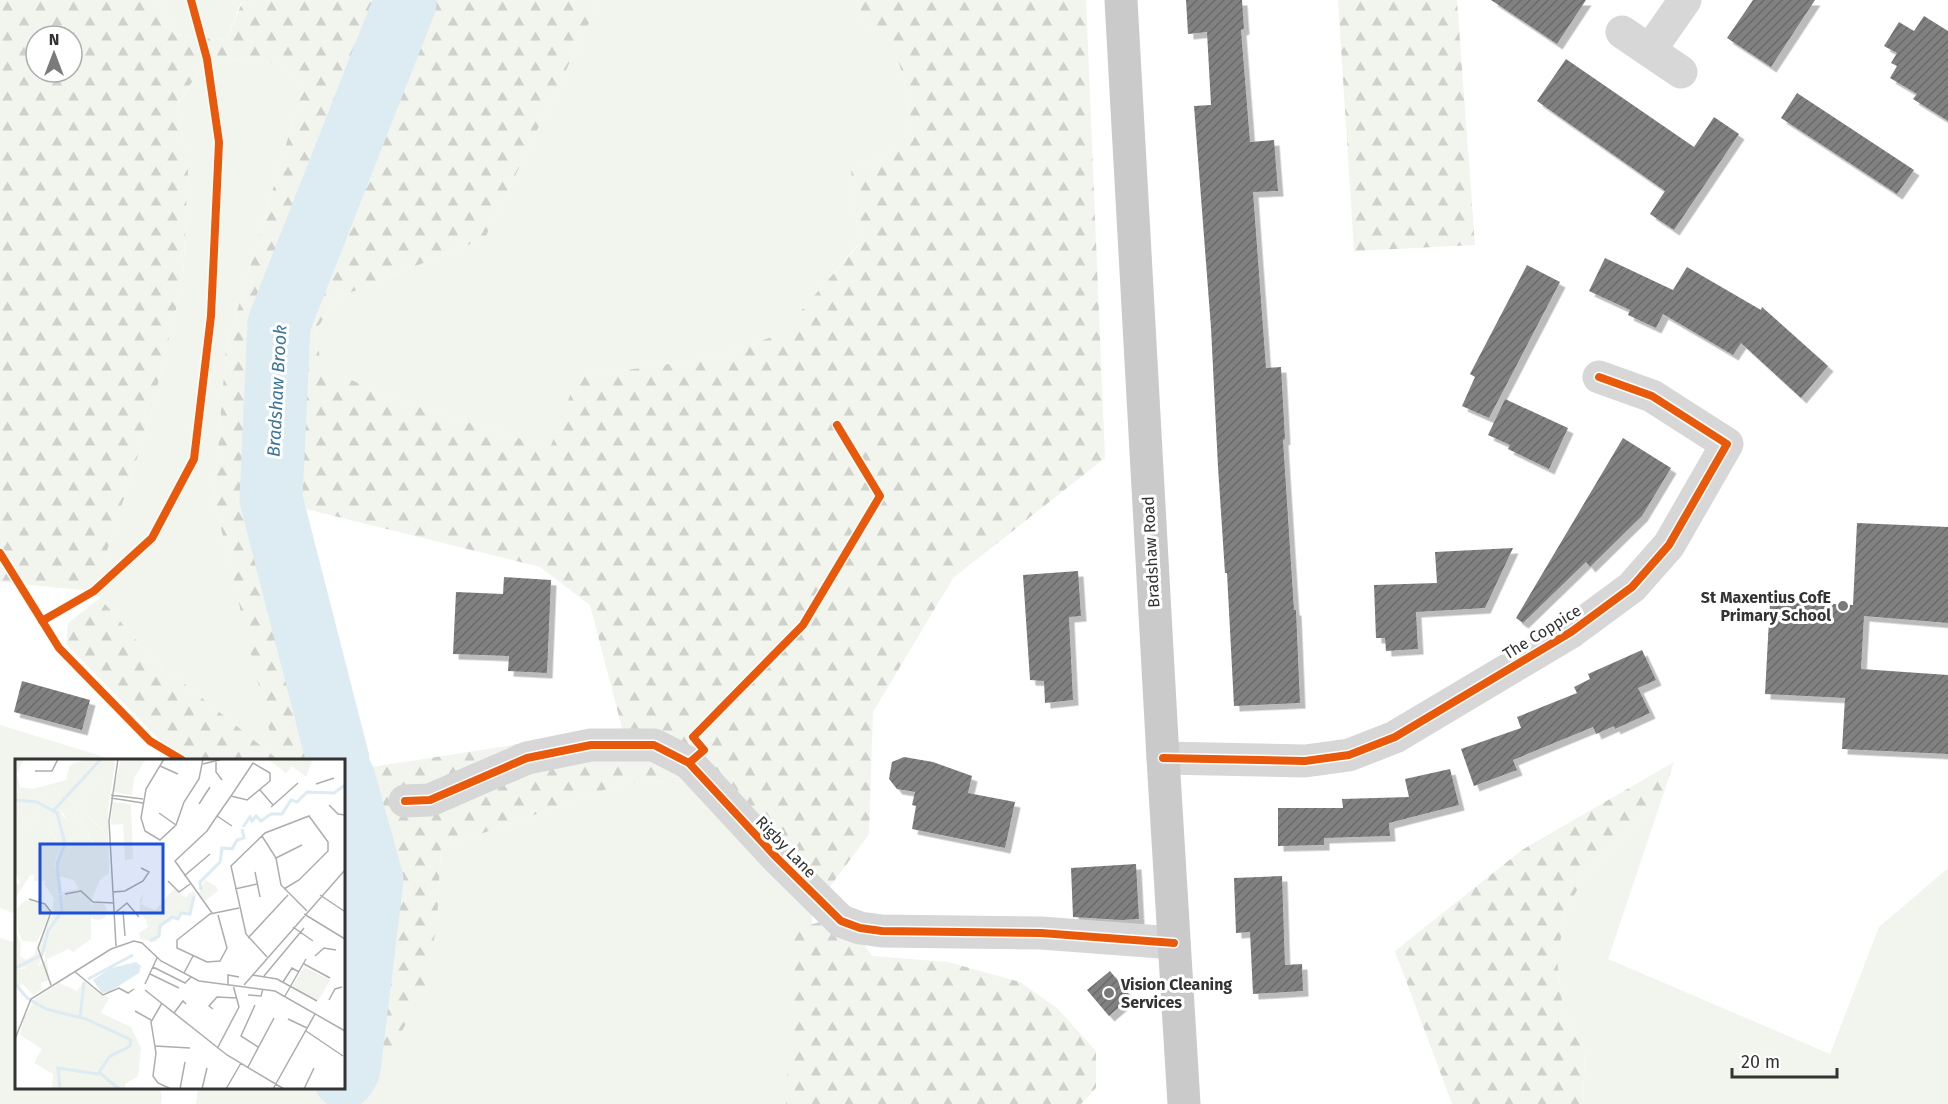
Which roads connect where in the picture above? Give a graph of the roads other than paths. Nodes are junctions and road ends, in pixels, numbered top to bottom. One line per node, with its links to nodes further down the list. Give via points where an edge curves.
1 (1121, 0): 7 (main road, Bradshaw Road)
2 (1685, 0): 4 (street)
3 (1622, 32): 4 (street)
4 (1650, 50): 5 (street)
5 (1682, 72)
6 (1599, 377): 7 (street, The Coppice, via 1652,396 1727,444 1669,545 1632,587 1571,632 1395,737 1349,755 1305,761)
7 (1163, 758): 9 (main road, Bradshaw Road)
8 (405, 801): 9 (street, Rigby Lane, via 430,800 526,758 591,745 654,745 689,763 841,921 882,931 1041,933)
9 (1174, 943): 10 (main road, Bradshaw Road)
10 (1184, 1104)

